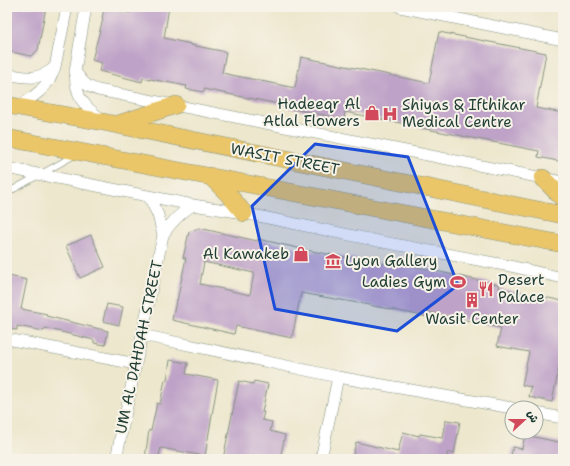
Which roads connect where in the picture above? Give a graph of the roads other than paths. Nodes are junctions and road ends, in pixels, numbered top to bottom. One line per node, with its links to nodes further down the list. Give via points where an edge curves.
1 (67, 7): 5 (street)
2 (86, 7): 6 (street)
3 (400, 7): 4 (street)
4 (563, 40)
5 (55, 67): 7 (street, via 41,76 32,78); 9 (street, via 40,91 30,99)
6 (75, 71): 8 (street, via 83,82 92,88); 10 (street, via 80,98 88,108)
7 (7, 74)
8 (176, 105): 10 (main road); 16 (street)
9 (12, 106): 10 (main road, WASIT STREET)
10 (110, 123): 23 (main road, WASIT STREET)
11 (7, 138): 12 (main road, WASIT STREET)
12 (80, 152): 14 (lane); 15 (main road, WASIT STREET)
13 (7, 168): 14 (street)
14 (39, 175): 18 (lane); 19 (street)
15 (210, 176): 22 (main road); 25 (main road, WASIT STREET)
16 (543, 178): 17 (street); 20 (main road)
17 (563, 182)
18 (7, 192)
19 (149, 196): 21 (street); 24 (street, UM AL DAHDAH STREET, via 158,215)
20 (563, 200)
21 (193, 205): 22 (street); 24 (street, UM AL DAHDAH STREET, via 176,218)
22 (244, 213): 26 (street)
23 (563, 214)
24 (163, 235): 27 (street, UM AL DAHDAH STREET)
25 (563, 244)
26 (563, 278)
27 (142, 335): 29 (street, UM AL DAHDAH STREET); 30 (street)
28 (7, 339): 29 (street)
29 (136, 364): 34 (street, UM AL DAHDAH STREET)
30 (338, 377): 31 (street); 35 (street)
31 (504, 407)
32 (544, 414): 33 (street)
33 (563, 418)
34 (116, 459)
35 (320, 459)

